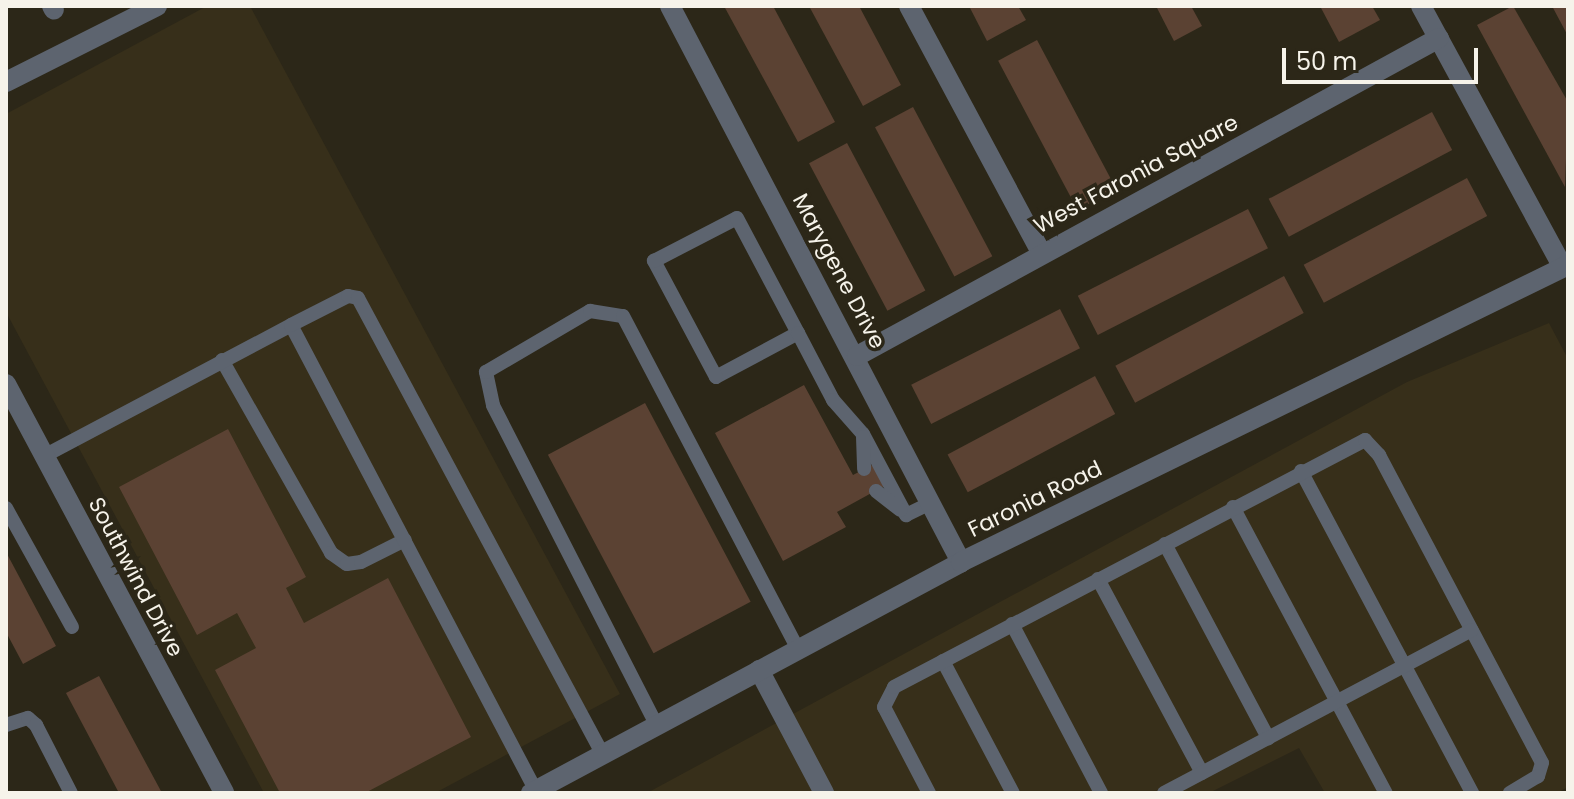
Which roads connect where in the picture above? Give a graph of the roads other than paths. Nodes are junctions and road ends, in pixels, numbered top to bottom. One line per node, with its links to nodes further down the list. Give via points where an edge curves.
1 (157, 6): 6 (street)
2 (670, 6): 11 (street, Marygene Drive)
3 (909, 6): 7 (street)
4 (1421, 6): 5 (street)
5 (1439, 38): 7 (street, West Faronia Square); 8 (street)
6 (6, 82)
7 (1041, 252): 11 (street, West Faronia Square)
8 (1566, 266): 25 (street, Faronia Road)
9 (291, 325): 12 (lane); 23 (lane); 38 (lane, via 348,296 358,298)
10 (798, 333): 10 (lane, via 737,218 654,261 716,377); 14 (lane, via 833,400)
11 (857, 356): 19 (street, Marygene Drive)
12 (222, 360): 15 (lane); 23 (lane, via 331,553 347,564 361,562)
13 (6, 384): 15 (street, Southwind Drive)
14 (863, 434): 16 (lane); 22 (lane)
15 (44, 456): 42 (street, Southwind Drive)
16 (864, 469)
17 (1301, 471): 20 (lane); 29 (lane, via 1357,442 1372,444); 32 (lane)
18 (876, 491): 22 (lane)
19 (931, 503): 22 (lane); 25 (street, Marygene Drive)
20 (1233, 507): 24 (lane); 34 (lane)
21 (6, 508): 28 (lane)
22 (906, 515)
23 (405, 540): 40 (lane)
24 (1165, 544): 26 (lane); 37 (lane)
25 (961, 562): 30 (street, Faronia Road)
26 (1098, 579): 27 (lane); 39 (lane)
27 (1012, 624): 31 (lane); 46 (lane)
28 (72, 627)
29 (1472, 630): 32 (lane); 50 (lane, via 1542,763 1538,776)
30 (798, 650): 33 (street, Faronia Road); 36 (lane, via 623,316 590,311 486,372 493,405)
31 (943, 661): 44 (lane, via 884,699); 45 (lane)
32 (1404, 666): 34 (lane); 49 (lane)
33 (759, 670): 36 (street, Faronia Road); 43 (street)
34 (1336, 702): 37 (lane); 48 (lane)
35 (6, 725): 41 (lane, via 28,718 36,725)
36 (657, 726): 38 (street, Faronia Road)
37 (1268, 738): 39 (lane)
38 (603, 755): 40 (street, Faronia Road)
39 (1202, 773): 47 (lane)
40 (533, 792)
41 (71, 793)
42 (224, 793)
43 (824, 793)
44 (929, 793)
45 (1013, 793)
46 (1101, 793)
47 (1164, 793)
48 (1386, 793)
49 (1472, 793)
50 (1510, 793)

